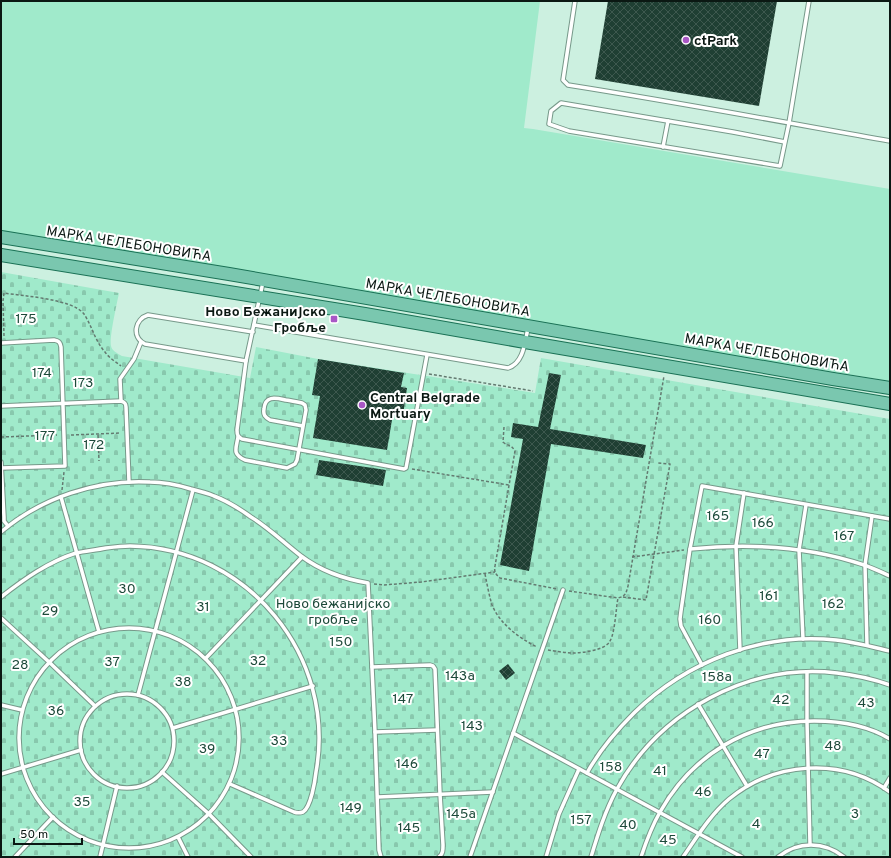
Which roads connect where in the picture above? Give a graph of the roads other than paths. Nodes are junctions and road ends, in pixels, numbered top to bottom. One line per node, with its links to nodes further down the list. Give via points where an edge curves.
1 (575, 1): 4 (lane, via 563,80 568,85)
2 (809, 1): 4 (lane)
3 (668, 121): 6 (lane); 7 (lane); 7 (lane, via 562,103 551,111 549,124 569,131)
4 (788, 123): 5 (lane); 6 (lane)
5 (890, 141)
6 (784, 142): 7 (lane, via 780,166)
7 (663, 147)
8 (1, 237): 10 (main road, МАРКА ЧЕЛЕБОНОВИЋА)
9 (1, 255): 11 (main road)
10 (263, 280): 11 (lane); 13 (main road, МАРКА ЧЕЛЕБОНОВИЋА)
11 (260, 297): 12 (lane); 16 (main road)
12 (254, 325): 14 (lane); 18 (lane)
13 (528, 326): 16 (lane); 20 (main road, МАРКА ЧЕЛЕБОНОВИЋА)
14 (253, 332): 15 (lane, via 148,315 143,317 136,327 136,336); 19 (lane)
15 (141, 342): 19 (lane); 23 (lane, via 120,379)
16 (525, 342): 18 (lane, via 516,364 508,368); 22 (main road)
17 (3, 343): 24 (lane, via 54,340 59,342)
18 (427, 355): 29 (lane, via 406,468)
19 (246, 361): 28 (lane)
20 (833, 379): 21 (main road, МАРКА ЧЕЛЕБОНОВИЋА); 22 (main road)
21 (890, 388)
22 (830, 394): 25 (main road)
23 (121, 401): 24 (lane); 32 (lane, via 126,407)
24 (63, 403): 26 (lane); 31 (lane, via 65,466)
25 (890, 404)
26 (1, 406)
27 (303, 426): 27 (lane, via 270,420 264,414 265,403 272,398 302,403 306,410); 29 (lane)
28 (238, 437): 29 (lane); 29 (lane, via 236,451 239,457 245,460 288,468 295,464)
29 (299, 450)
30 (1, 462): 31 (lane)
31 (1, 468): 39 (lane, via 4,521)
32 (129, 482): 33 (lane, via 150,482); 35 (lane, via 85,488)
33 (193, 490): 44 (lane); 46 (lane, via 214,495 233,505 271,530)
34 (744, 493): 36 (lane); 41 (lane); 42 (lane, via 702,486)
35 (61, 497): 39 (lane, via 44,504); 45 (lane)
36 (806, 505): 37 (lane); 43 (lane)
37 (872, 516): 38 (lane); 47 (lane)
38 (890, 519)
39 (8, 526): 40 (lane)
40 (1, 532)
41 (736, 546): 42 (lane); 43 (lane); 57 (lane)
42 (690, 549): 61 (lane, via 680,619 681,626)
43 (799, 550): 47 (lane); 55 (lane)
44 (176, 552): 45 (lane, via 130,546); 51 (lane, via 226,573); 53 (lane)
45 (76, 553): 50 (lane, via 32,574); 54 (lane)
46 (302, 557): 51 (lane); 62 (lane, via 328,572 368,583)
47 (865, 565): 48 (lane); 56 (lane)
48 (890, 576)
49 (563, 590): 76 (lane)
50 (1, 597)
51 (260, 600): 59 (lane); 65 (lane, via 288,633)
52 (1, 618): 60 (lane)
53 (156, 630): 54 (lane, via 127,627); 59 (lane, via 191,646); 66 (lane)
54 (99, 632): 60 (lane, via 80,639)
55 (803, 639): 56 (lane, via 836,640); 57 (lane, via 765,643)
56 (867, 645): 58 (lane)
57 (740, 650): 61 (lane)
58 (890, 651)
59 (206, 658): 70 (lane, via 226,684)
60 (49, 662): 69 (lane); 71 (lane, via 34,682)
61 (702, 665): 84 (lane, via 663,688 637,710 616,733)
62 (372, 667): 74 (lane, via 433,666); 75 (lane)
63 (807, 672): 64 (lane, via 851,674); 67 (lane, via 781,674 752,681); 72 (lane)
64 (890, 685)
65 (312, 686): 70 (lane); 87 (lane, via 318,716 318,758 314,784 306,809 301,813 294,812)
66 (138, 695): 69 (lane, via 111,696); 73 (lane, via 156,704)
67 (698, 704): 78 (lane); 91 (lane, via 659,734 633,764)
68 (1, 705): 71 (lane)
69 (95, 706): 79 (lane, via 84,721 80,740)
70 (236, 709): 73 (lane); 87 (lane, via 240,747)
71 (22, 710): 80 (lane, via 19,748)
72 (807, 721): 77 (lane, via 847,724); 78 (lane, via 762,728); 81 (lane)
73 (173, 728): 83 (lane, via 174,747)
74 (437, 730): 75 (lane); 94 (lane)
75 (375, 732): 95 (lane)
76 (513, 733): 82 (lane); 92 (lane)
77 (890, 739)
78 (723, 746): 89 (lane); 96 (lane, via 685,776)
79 (81, 750): 80 (lane); 88 (lane, via 90,770 107,783)
80 (23, 767): 85 (lane); 98 (lane, via 30,786)
81 (809, 767): 89 (lane, via 787,770); 90 (lane, via 859,775); 101 (lane)
82 (579, 769): 84 (lane); 110 (lane)
83 (162, 772): 88 (lane, via 141,785 125,788); 97 (lane)
84 (587, 773): 91 (lane)
85 (1, 774)
86 (890, 778): 90 (lane)
87 (230, 784): 97 (lane)
88 (117, 786): 102 (lane)
89 (747, 786): 99 (lane, via 728,800)
90 (884, 788): 93 (lane)
91 (617, 790): 96 (lane); 111 (lane, via 600,828)
92 (493, 792): 94 (lane); 109 (lane)
93 (890, 792)
94 (440, 794): 95 (lane); 108 (lane, via 443,851)
95 (378, 797): 107 (lane)
96 (659, 813): 99 (lane); 112 (lane)
97 (209, 814): 100 (lane, via 195,827); 106 (lane)
98 (52, 817): 102 (lane, via 73,833); 103 (lane)
99 (699, 834): 113 (lane); 114 (lane)
100 (178, 837): 102 (lane, via 147,847); 105 (lane)
101 (810, 844): 115 (lane, via 790,849); 116 (lane, via 832,849)
102 (103, 845): 104 (lane)
103 (15, 857)
104 (100, 857)
105 (188, 857)
106 (251, 857)
107 (381, 857)
108 (439, 857)
109 (470, 857)
110 (546, 857)
111 (591, 857)
112 (641, 857)
113 (683, 857)
114 (742, 857)
115 (778, 857)
116 (844, 857)

